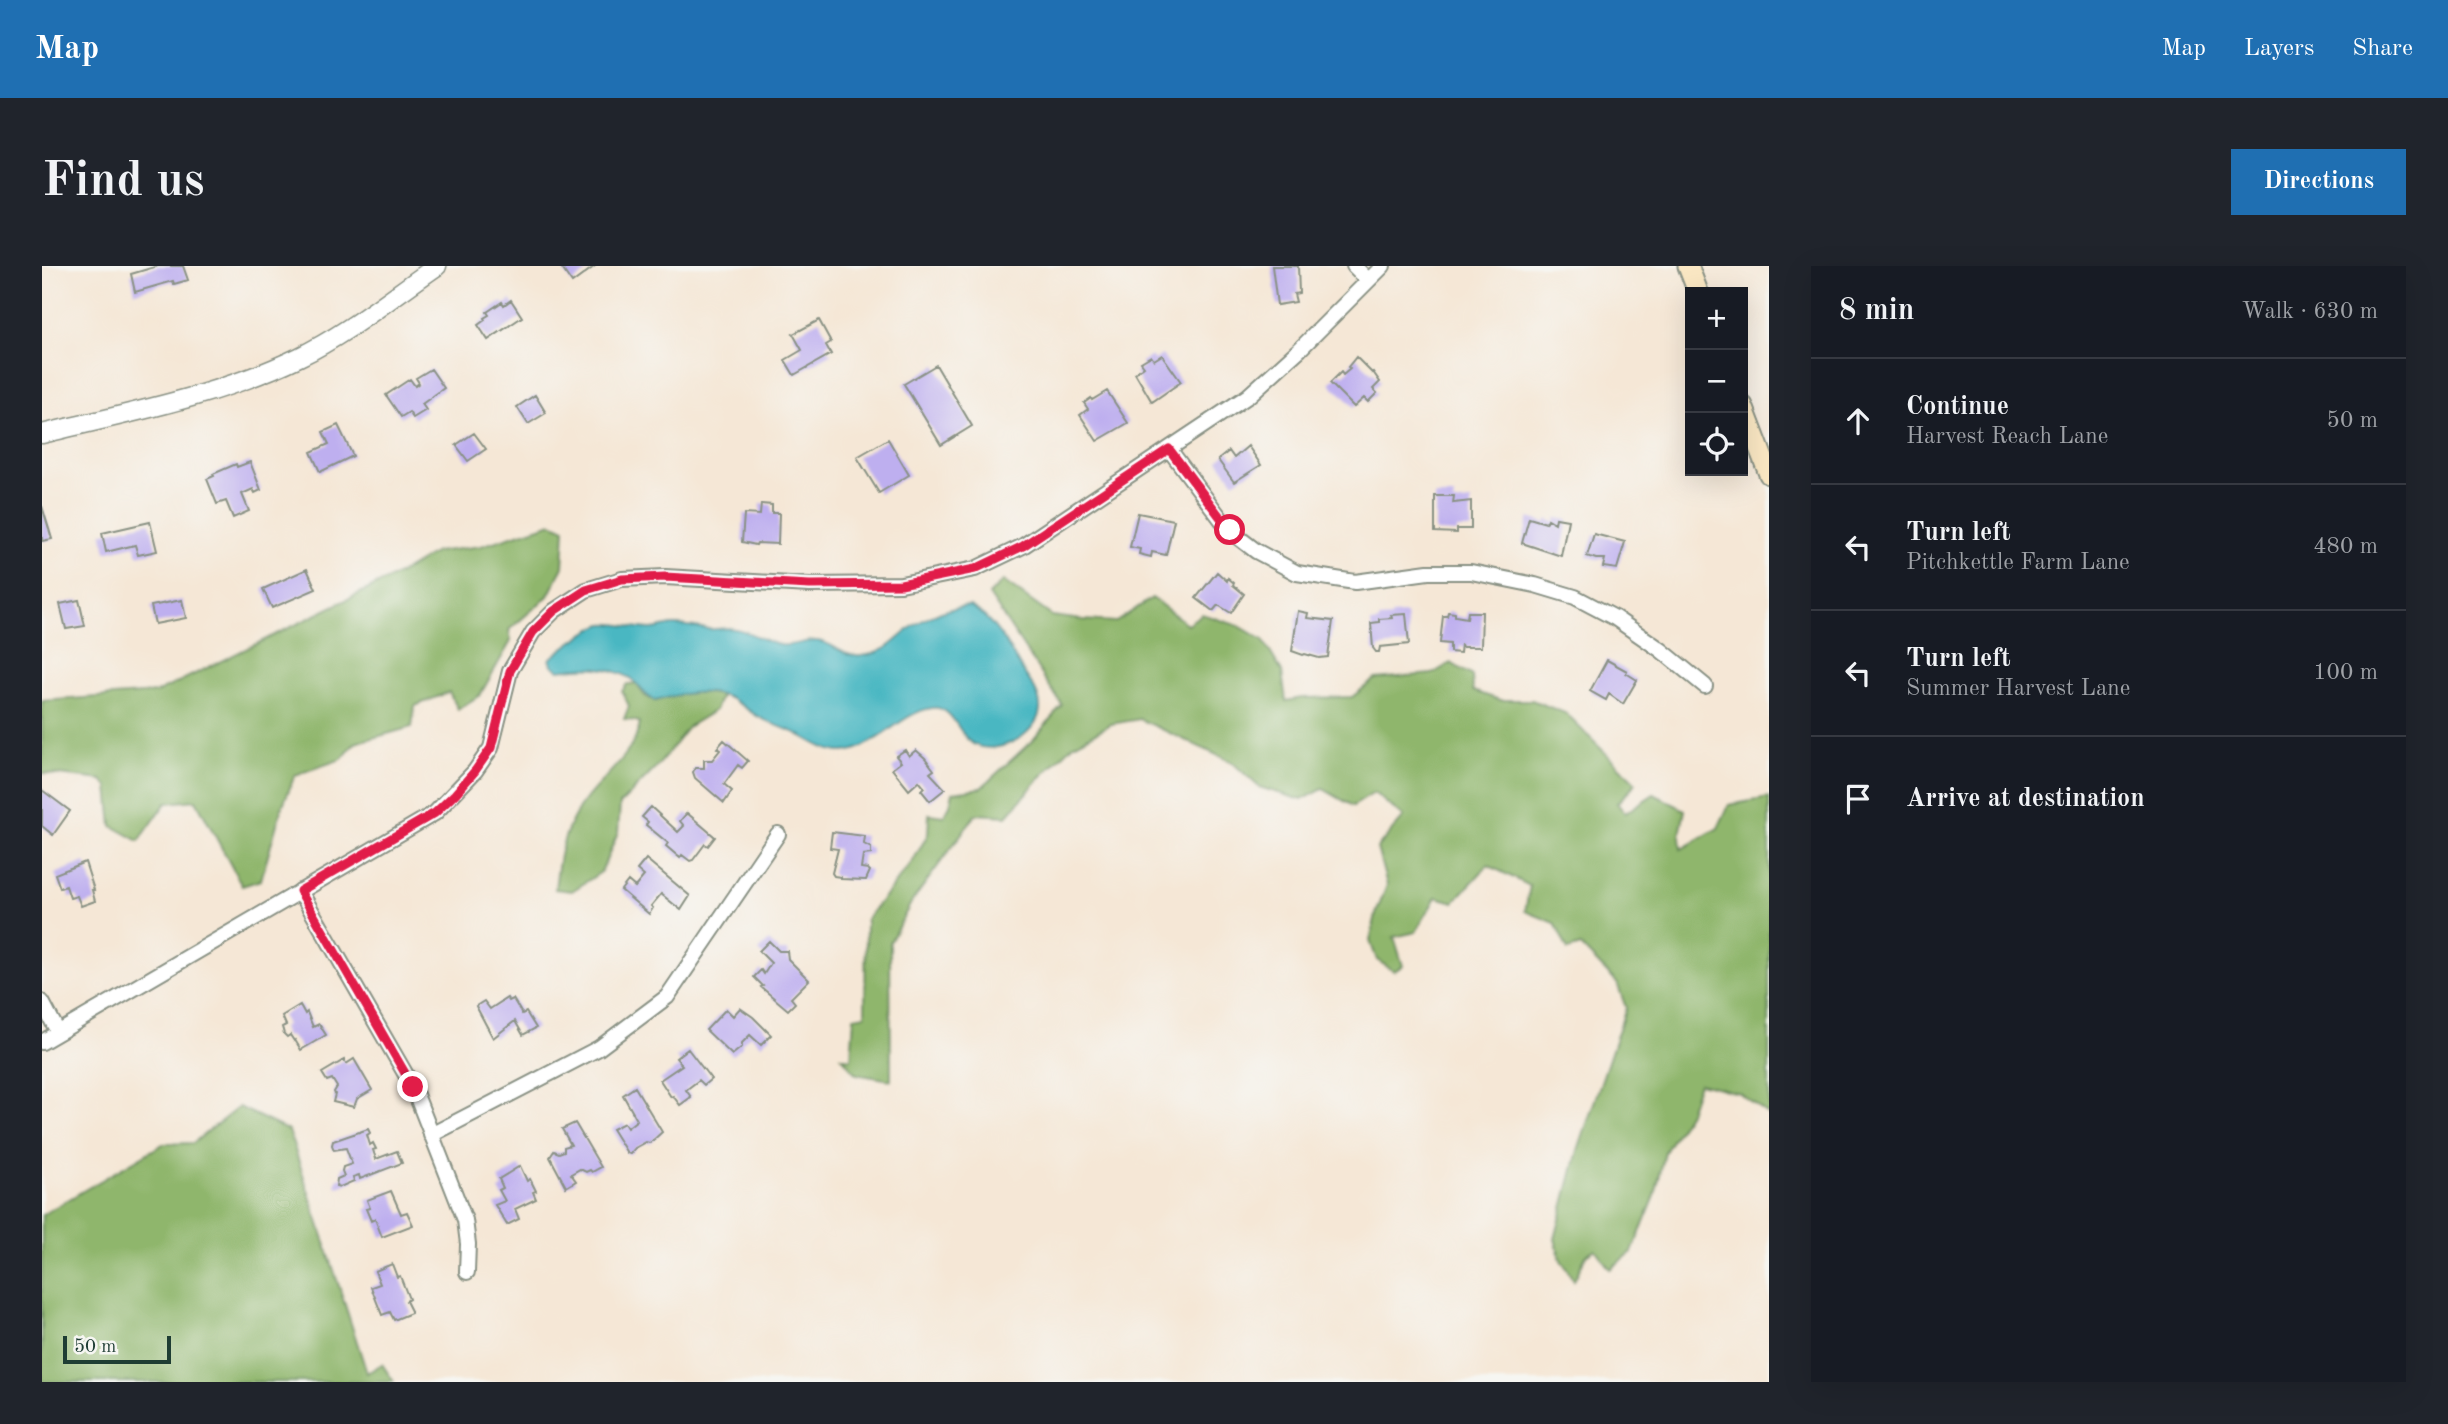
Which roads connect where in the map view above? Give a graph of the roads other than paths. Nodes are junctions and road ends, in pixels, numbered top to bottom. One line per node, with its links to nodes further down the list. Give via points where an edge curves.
1 (437, 266): 8 (street, via 329,340 272,369 179,400)
2 (1354, 266): 5 (street)
3 (1383, 266): 5 (street)
4 (1692, 267): 6 (main road)
5 (1368, 280): 9 (street, via 1248,396)
6 (1697, 287)
7 (1745, 413): 10 (main road)
8 (42, 434)
9 (1169, 449): 11 (street, via 1230,530 1256,551 1297,573 1355,582 1428,572 1471,572 1535,585 1575,597 1615,618); 13 (street, via 1023,546 975,569 901,584 810,585 665,577 622,579 586,590 533,632 510,671 491,748 455,794 435,813)
10 (1769, 474)
11 (1705, 686)
12 (778, 834): 17 (street, via 667,997 599,1048)
13 (300, 891): 15 (street); 17 (street, via 413,1087)
14 (42, 1002): 15 (street)
15 (58, 1032): 16 (street)
16 (42, 1042)
17 (431, 1135): 18 (street, via 465,1220)
18 (467, 1272)

